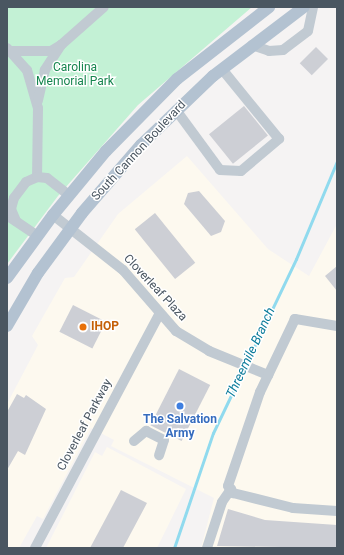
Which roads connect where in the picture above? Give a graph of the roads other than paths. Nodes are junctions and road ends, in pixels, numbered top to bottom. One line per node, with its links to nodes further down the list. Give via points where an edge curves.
1 (104, 7): 5 (street)
2 (269, 7): 12 (main road, South Cannon Boulevard, via 177,79 106,151)
3 (304, 7): 6 (main road, South Cannon Boulevard)
4 (313, 7): 6 (street, via 308,31 283,50 269,52)
5 (61, 45): 7 (street, via 51,51); 9 (street, via 40,83)
6 (252, 45): 8 (main road, South Cannon Boulevard)
7 (9, 50): 9 (street, via 27,70)
8 (222, 69): 10 (main road, South Cannon Boulevard); 10 (street, via 279,139 241,171 220,170)
9 (38, 108): 11 (street)
10 (176, 110): 15 (main road, South Cannon Boulevard, via 107,183)
11 (37, 177): 12 (street, via 47,178); 14 (street, via 26,182 14,198)
12 (69, 195): 13 (main road, South Cannon Boulevard)
13 (53, 215): 15 (street, Cloverleaf Plaza); 16 (main road, South Cannon Boulevard)
14 (12, 218): 16 (street)
15 (71, 228): 18 (street, Cloverleaf Plaza, via 123,270); 19 (main road, South Cannon Boulevard, via 17,305)
16 (38, 236): 17 (main road, South Cannon Boulevard)
17 (7, 278)
18 (159, 315): 21 (street, Cloverleaf Plaza, via 192,341); 26 (street, Cloverleaf Parkway)
19 (7, 326)
20 (337, 326): 21 (street, via 295,319)
21 (264, 373): 24 (street, via 228,479)
22 (134, 441): 23 (street, via 146,431 164,440)
23 (159, 455)
24 (230, 489): 25 (street, via 234,493 293,508); 27 (street, via 222,502)
25 (337, 510)
26 (35, 548)
27 (207, 548)

